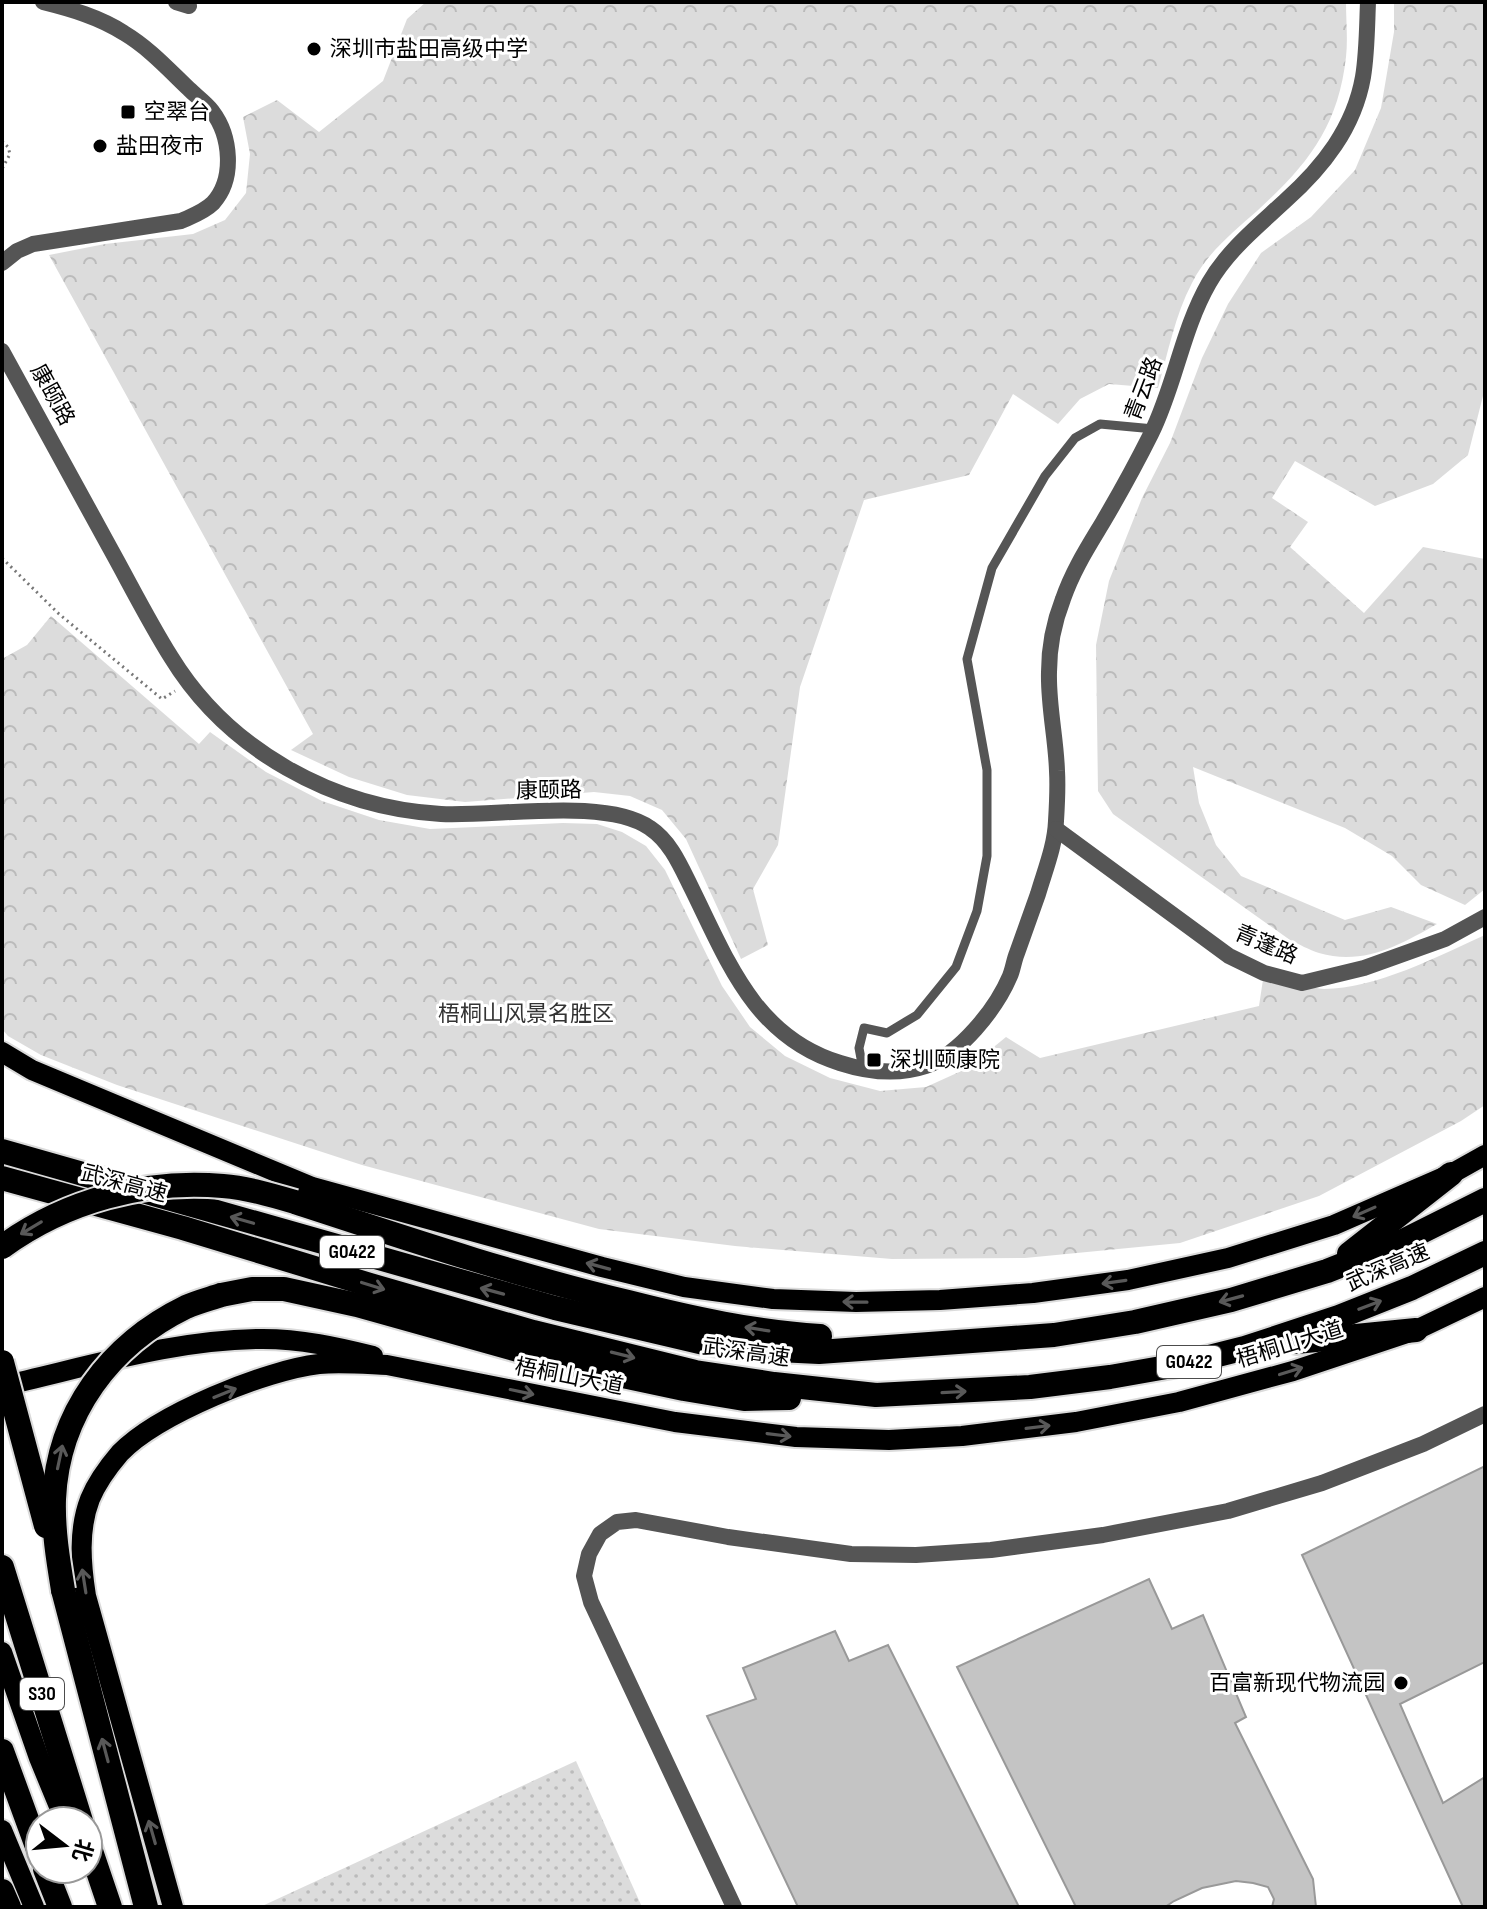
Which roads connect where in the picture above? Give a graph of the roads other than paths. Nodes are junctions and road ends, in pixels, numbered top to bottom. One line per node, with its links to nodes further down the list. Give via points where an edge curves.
1 (43, 2): 3 (street, via 97,19 145,47 212,111 222,130 227,170 222,189 199,214 33,244)
2 (1368, 2): 5 (street, 青云路, via 1364,73 1354,112 1309,180 1232,250 1208,284)
3 (2, 263)
4 (2, 351): 9 (street, 康颐路, via 172,659 212,711 291,771 390,807 479,815 580,811 644,823 681,866 733,971 762,1013 806,1048)
5 (1154, 429): 6 (street, 青云路, via 1080,557 1052,636 1048,666); 9 (lane, via 1100,424 1075,438 1045,476 992,568 967,659 987,770 987,856 977,911 956,967 917,1015 887,1033 864,1028 859,1048)
6 (1056, 829): 7 (street, 青蓬路, via 1229,956 1302,983 1391,959); 9 (street, 康颐路, via 1009,977 981,1021 935,1063 913,1070)
7 (1483, 918)
8 (2, 1052): 12 (main road, one-way to 8, via 1334,1225 1228,1258 1128,1280 940,1300 773,1299 684,1287 312,1187 32,1070)
9 (863, 1069)
10 (2, 1151): 20 (highway, 武深高速 / G0422, one-way to 10, bridge, via 819,1352 704,1343 555,1308)
11 (1485, 1155): 12 (main road)
12 (1451, 1174): 17 (highway)
13 (2, 1178): 25 (highway, 武深高速 / G0422, one-way to 25, bridge, via 533,1332 695,1372)
14 (1485, 1200): 17 (highway, 武深高速 / G0422)
15 (2, 1247): 20 (highway, one-way to 15, bridge, via 793,1334 691,1318 226,1186 192,1184 117,1194 50,1217)
16 (1485, 1253): 21 (highway, 武深高速 / G0422, one-way to 16, via 1339,1317)
17 (1327, 1271): 20 (highway, 武深高速 / G0422, one-way to 20, via 1135,1322)
18 (1485, 1297): 19 (main road, 梧桐山大道)
19 (1416, 1330): 21 (highway); 23 (main road, 梧桐山大道, one-way to 19, via 675,1422 796,1437 889,1440 1076,1422 1179,1402)
20 (946, 1343)
21 (1245, 1348): 25 (highway, 武深高速 / G0422, one-way to 21, via 1110,1377)
22 (2, 1362): 28 (highway, bridge)
23 (446, 1376): 24 (main road, bridge, via 297,1341 231,1340 170,1348); 45 (main road, 梧桐山大道, one-way to 23, via 86,1596 84,1524 103,1474 146,1432 179,1413 286,1370 320,1364 387,1365)
24 (2, 1386)
25 (876, 1395): 28 (highway, one-way to 25, bridge, via 54,1497 65,1437 80,1404 127,1346 188,1307 221,1295 284,1289 571,1365 744,1399)
26 (1485, 1414): 46 (street, via 1337,1477 1228,1511 991,1550 851,1554 636,1520 617,1522 600,1534 589,1554 584,1576 591,1602)
27 (2, 1567): 32 (highway, S30)
28 (63, 1590): 44 (highway, one-way to 28)
29 (2, 1652): 31 (main road)
30 (2, 1751): 33 (highway)
31 (58, 1805)
32 (76, 1805)
33 (24, 1811)
34 (2, 1830): 40 (main road)
35 (51, 1885): 41 (highway)
36 (91, 1885): 42 (main road)
37 (103, 1885): 43 (highway)
38 (2, 1891): 39 (highway)
39 (9, 1907)
40 (34, 1907)
41 (60, 1907)
42 (100, 1907)
43 (110, 1907)
44 (146, 1907)
45 (173, 1907)
46 (734, 1907)

